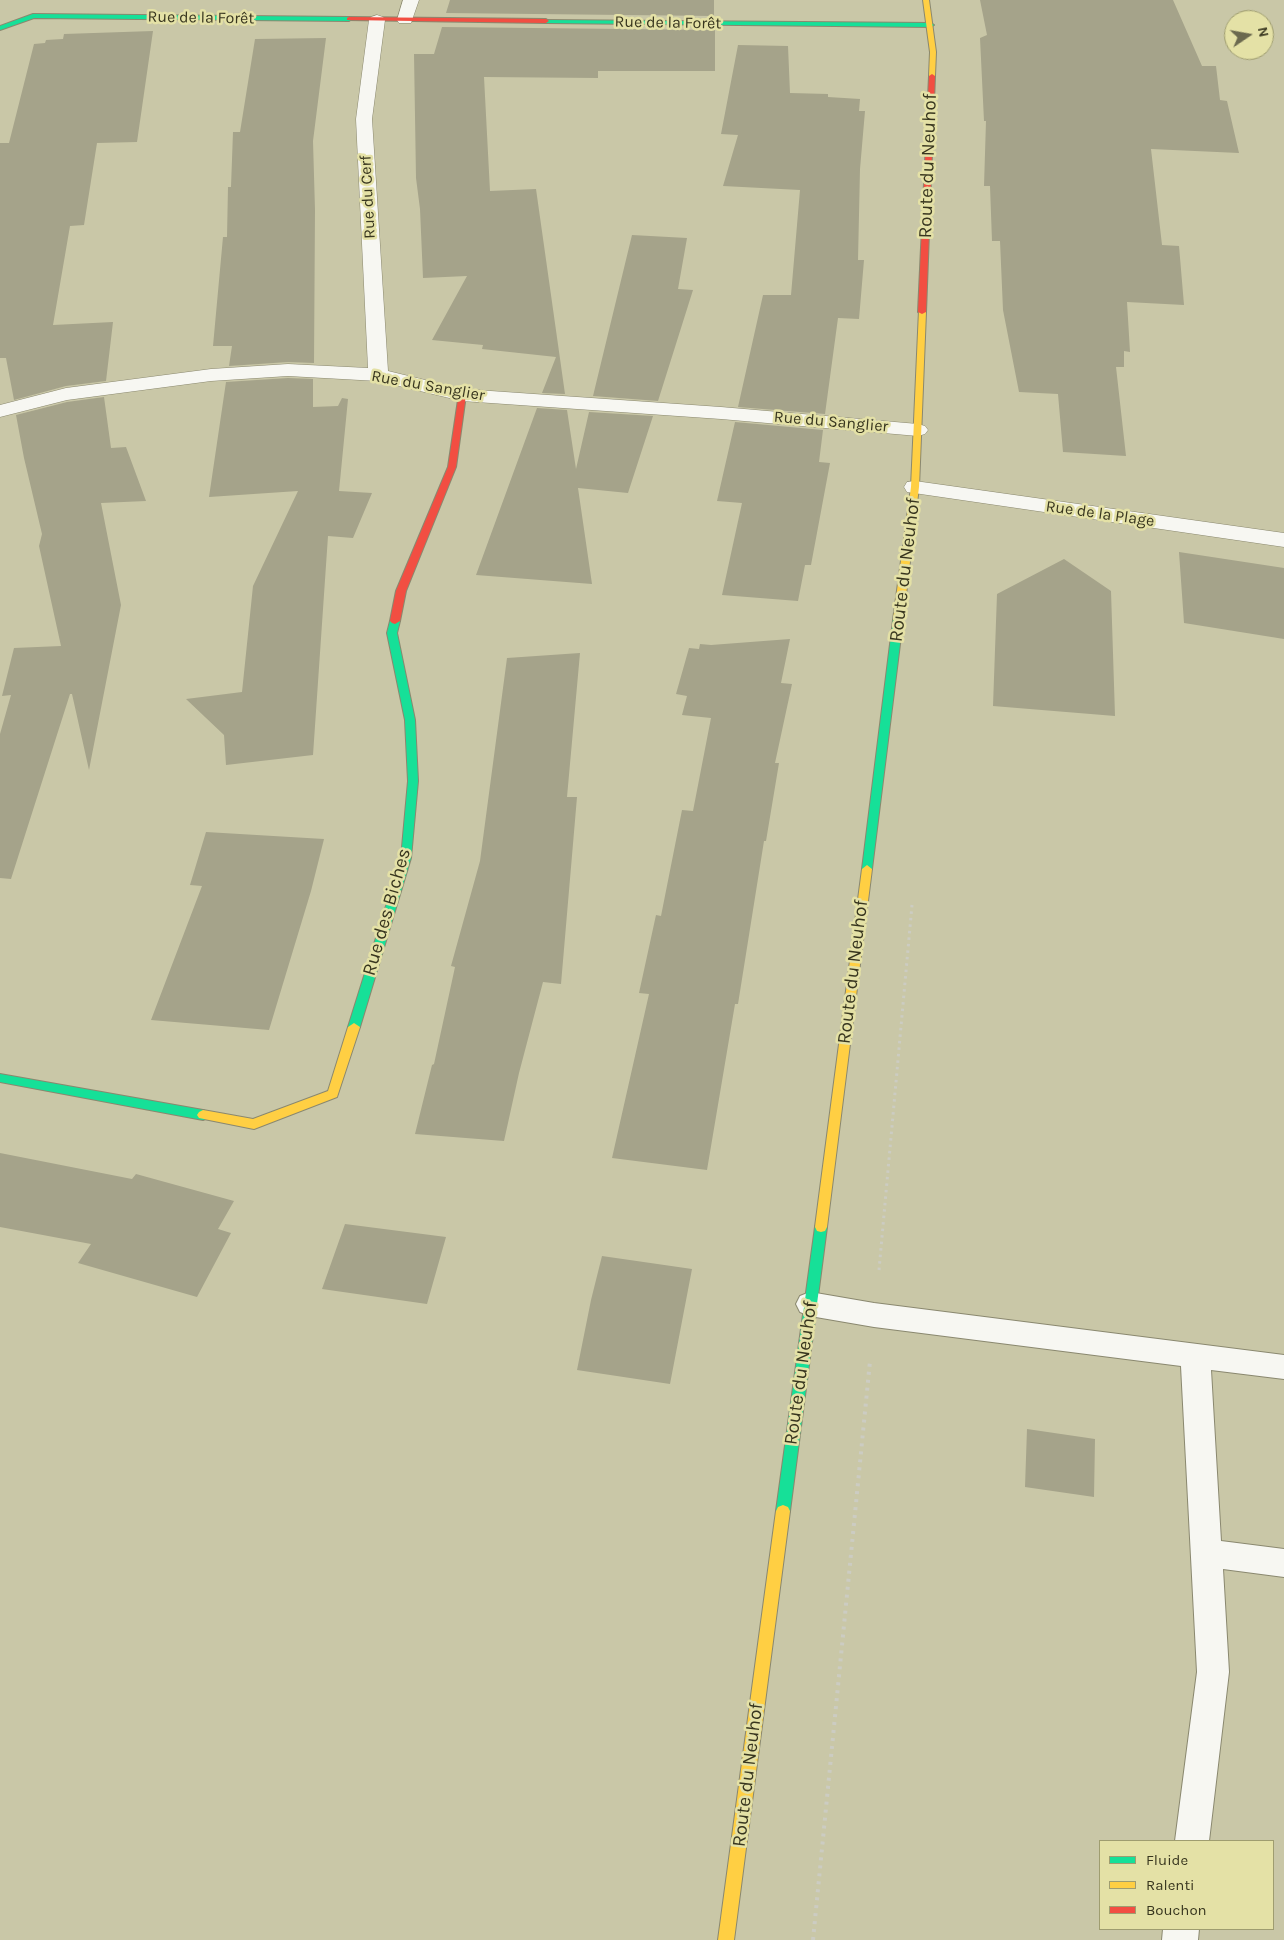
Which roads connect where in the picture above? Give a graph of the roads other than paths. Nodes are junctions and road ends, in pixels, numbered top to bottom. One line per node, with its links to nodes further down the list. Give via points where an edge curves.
1 (411, 0): 4 (street)
2 (926, 0): 5 (street, Route du Neuhof)
3 (377, 20): 4 (street, Rue de la Forêt); 6 (street, Rue de la Forêt, via 33,16); 7 (street, Rue du Cerf, via 364,119)
4 (405, 20): 5 (street, Rue de la Forêt)
5 (931, 25): 10 (street, Route du Neuhof)
6 (0, 28)
7 (378, 375): 8 (street, Rue du Sanglier); 9 (street, Rue du Sanglier, via 288,370 211,375 66,394)
8 (462, 395): 10 (street, Rue du Sanglier); 13 (street, Rue des Biches, via 452,467 401,591 392,633 410,720 413,781 406,858 333,1094 254,1124)
9 (0, 411)
10 (918, 430): 11 (street, Route du Neuhof)
11 (915, 487): 12 (street, Rue de la Plage); 14 (street, Route du Neuhof)
12 (1284, 540)
13 (0, 1078)
14 (810, 1304): 15 (lane); 20 (street, Route du Neuhof)
15 (1195, 1356): 16 (lane); 17 (lane)
16 (1284, 1367)
17 (1206, 1553): 18 (lane); 19 (lane, via 1213,1672)
18 (1284, 1563)
19 (1192, 1840)
20 (726, 1940)

